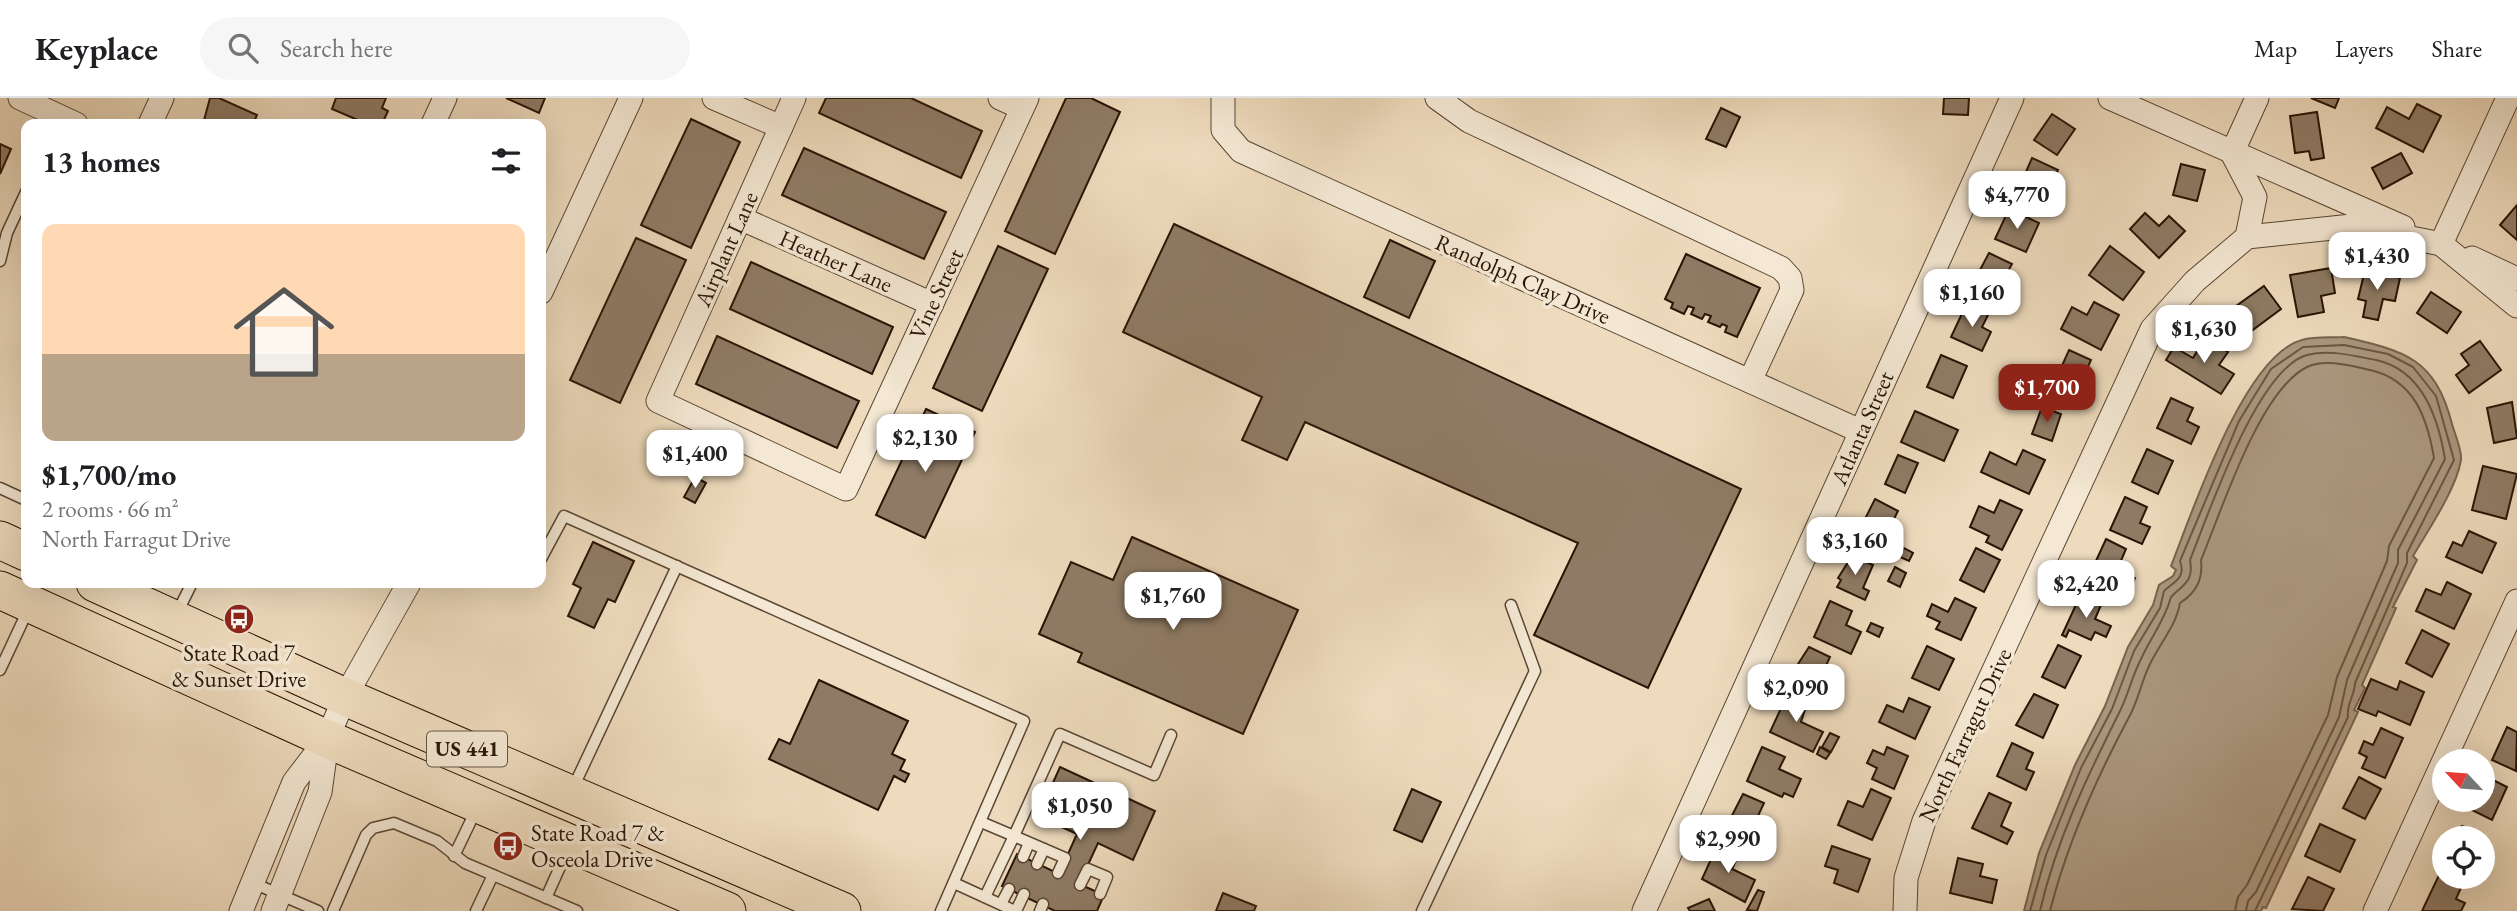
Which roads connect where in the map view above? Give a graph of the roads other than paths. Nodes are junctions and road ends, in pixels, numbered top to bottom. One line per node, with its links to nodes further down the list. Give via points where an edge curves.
1 (20, 98): 15 (street)
2 (162, 98): 16 (street)
3 (445, 98): 17 (street)
4 (631, 98): 26 (street)
5 (714, 98): 18 (street)
6 (794, 98): 18 (street, Airplant Lane)
7 (1000, 98): 14 (street)
8 (1223, 98): 29 (street, Randolph Clay Drive, via 1223,130 1241,151)
9 (1437, 98): 29 (street, via 1469,121 1781,268 1790,278 1792,290)
10 (2012, 98): 30 (street, Atlanta Street)
11 (2109, 98): 19 (street)
12 (2257, 98): 19 (street)
13 (2508, 98): 23 (street)
14 (1024, 103): 27 (street, Vine Street)
15 (59, 119)
16 (152, 119)
17 (435, 119)
18 (781, 127): 21 (street, Airplant Lane)
19 (2232, 153): 22 (street, via 2255,197); 23 (street)
20 (21, 203): 24 (lane)
21 (740, 218): 27 (street, Heather Lane); 32 (street, Airplant Lane, via 658,401)
22 (2247, 237): 23 (street, via 2352,226); 82 (street, North Farragut Drive, via 2195,281 2152,329 1924,821 1906,878)
23 (2441, 244): 25 (street); 28 (street)
24 (0, 261)
25 (2517, 279)
26 (546, 281)
27 (932, 304): 32 (street, Vine Street)
28 (2517, 306)
29 (1750, 381): 30 (street, Randolph Clay Drive)
30 (1860, 432): 81 (street, Atlanta Street)
31 (0, 488): 33 (lane)
32 (846, 489)
33 (21, 498)
34 (0, 540): 35 (main road)
35 (21, 550)
36 (546, 550): 37 (lane, via 564,516)
37 (677, 565): 49 (lane); 51 (lane, via 1024,721)
38 (105, 588): 44 (main road, US 441)
39 (190, 588): 44 (lane)
40 (403, 588): 46 (street)
41 (15, 597): 45 (lane); 48 (main road, US 441)
42 (2517, 601): 83 (street)
43 (1511, 605): 80 (lane, via 1535,671)
44 (174, 619): 46 (main road, US 441)
45 (0, 670)
46 (345, 697): 48 (street); 49 (main road, US 441)
47 (1171, 735): 52 (lane, via 1154,775 1060,734)
48 (327, 738): 50 (main road, US 441); 61 (street, via 294,782); 69 (street, via 320,792)
49 (571, 794): 77 (main road, US 441)
50 (479, 804): 53 (main road, US 441); 56 (lane)
51 (981, 822): 52 (lane); 62 (lane)
52 (1014, 836): 54 (lane); 67 (lane)
53 (570, 843): 68 (lane); 76 (main road, US 441)
54 (1029, 843): 55 (lane); 57 (lane)
55 (1044, 849): 58 (lane); 59 (lane, via 1065,858)
56 (453, 856): 60 (lane); 73 (lane, via 437,841 394,823 373,828)
57 (1023, 857)
58 (1037, 864)
59 (1058, 873)
60 (493, 874): 68 (lane); 74 (lane)
61 (253, 883): 69 (lane); 71 (street)
62 (954, 883): 67 (lane); 78 (lane)
63 (1080, 885): 66 (lane, via 1088,869 1107,877)
64 (1009, 889): 70 (lane)
65 (1024, 894): 79 (lane)
66 (1100, 894)
67 (985, 897): 70 (lane)
68 (547, 898): 75 (lane)
69 (276, 902): 72 (lane)
70 (1001, 904): 79 (lane)
71 (241, 911)
72 (318, 911)
73 (333, 911)
74 (476, 911)
75 (577, 911)
76 (727, 911)
77 (842, 911)
78 (941, 911)
79 (1016, 911)
80 (1422, 911)
81 (1644, 911)
82 (1905, 911)
83 (2375, 911)

